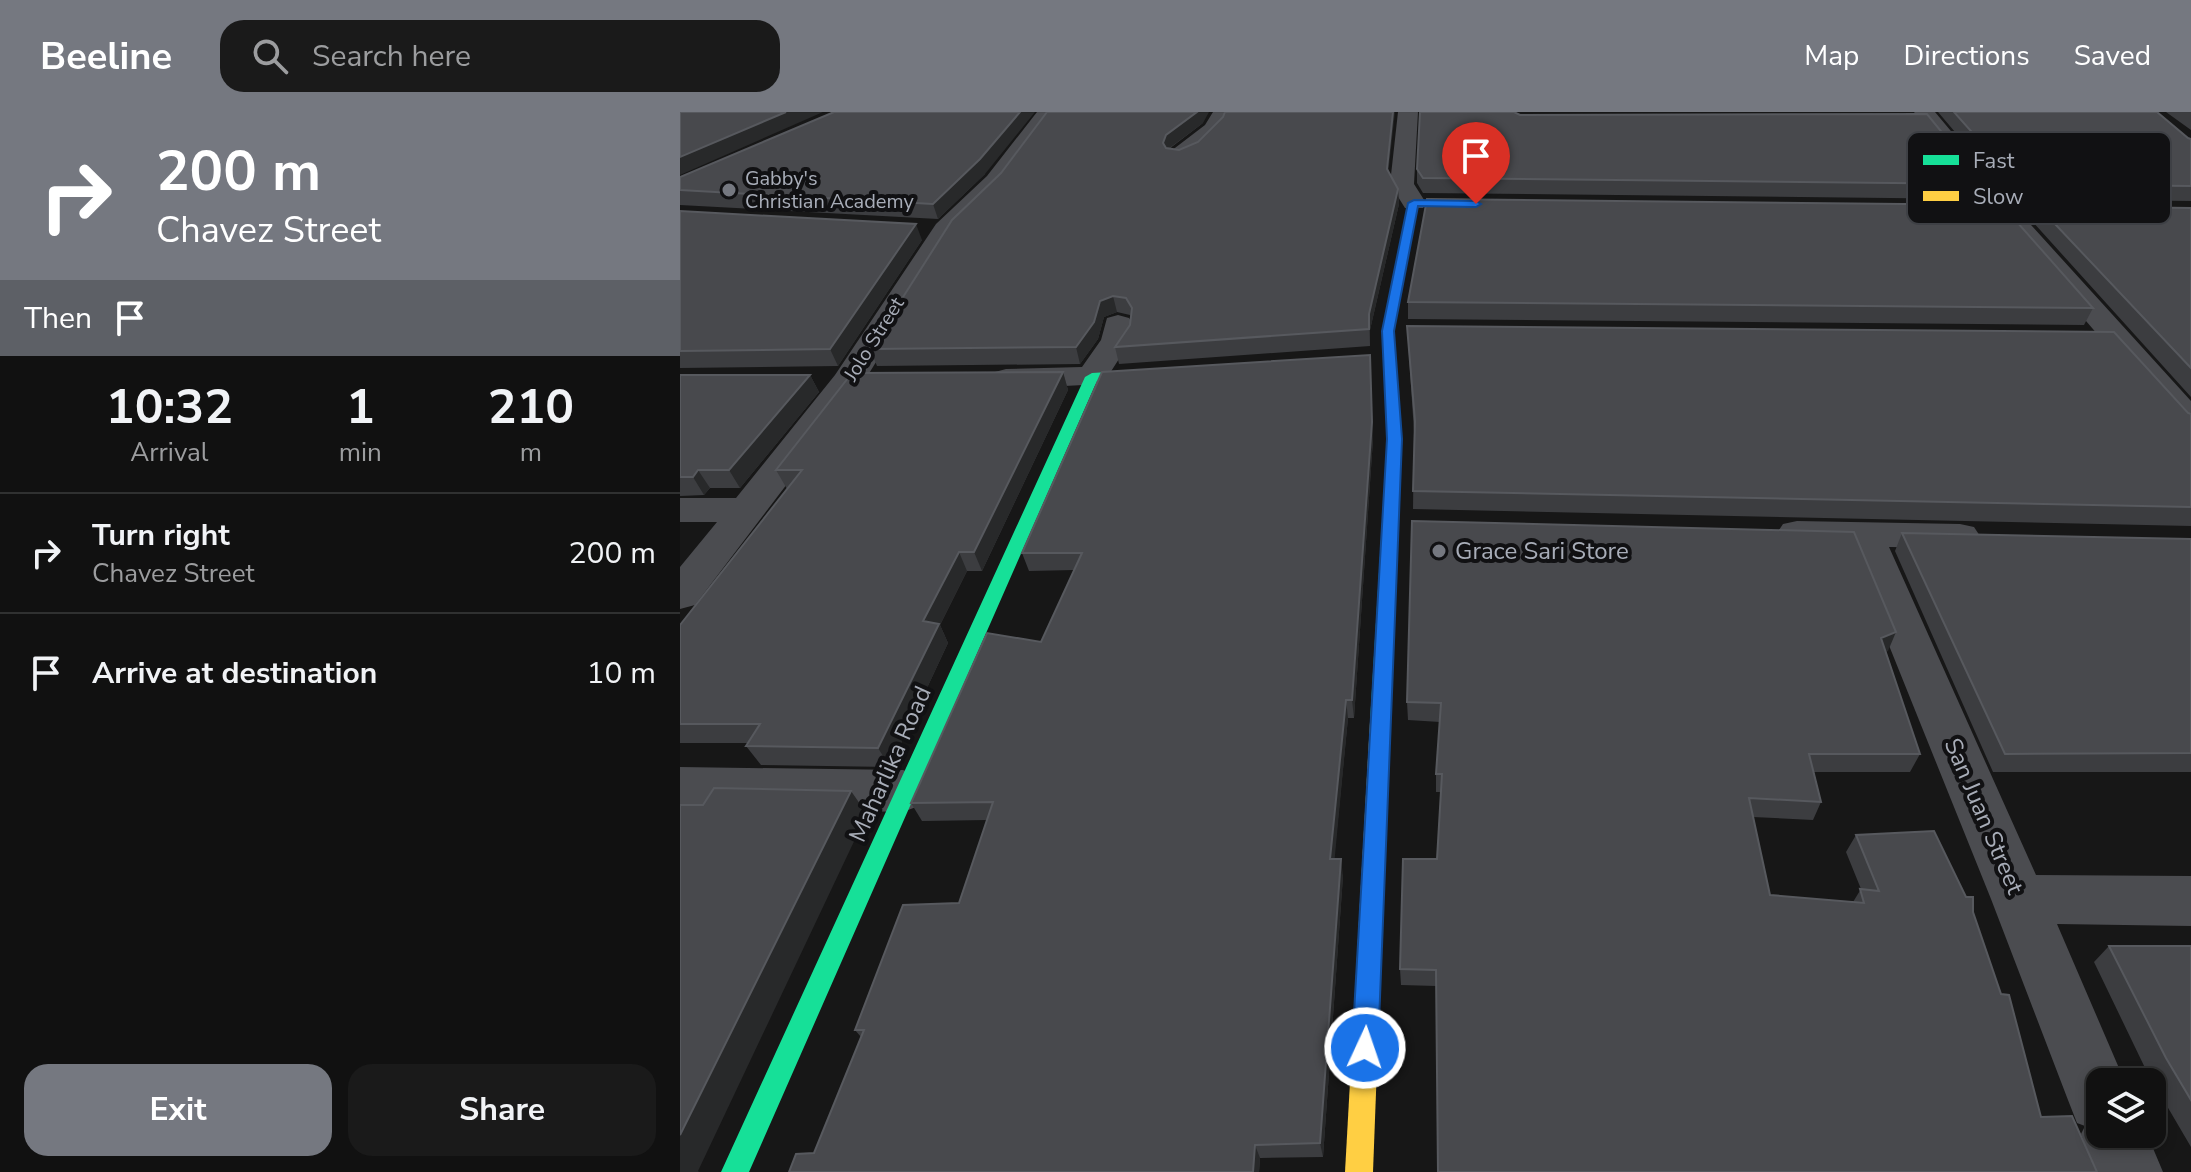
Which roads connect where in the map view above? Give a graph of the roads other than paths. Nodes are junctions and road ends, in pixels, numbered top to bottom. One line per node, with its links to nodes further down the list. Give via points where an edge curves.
1 (1048, 112): 22 (street, Jolo Street, via 995,181 929,229)
2 (1223, 112): 7 (street, via 1213,129)
3 (1408, 112): 8 (street, via 1402,184)
4 (1927, 115): 5 (street); 6 (street)
5 (1898, 119)
6 (1941, 132)
7 (1179, 156)
8 (1411, 200): 9 (street); 17 (street)
9 (1509, 204)
10 (2171, 212): 11 (street)
11 (2191, 212)
12 (2016, 224): 16 (street)
13 (1118, 324): 19 (street, via 1116,340)
14 (1420, 331): 17 (street)
15 (2069, 336): 16 (street)
16 (2117, 337): 23 (street)
17 (1383, 350): 37 (street, via 1406,524)
18 (1183, 372): 19 (street)
19 (1092, 377): 20 (street); 31 (street, Maharlika Road)
20 (970, 379)
21 (802, 381): 22 (street)
22 (864, 381): 25 (street, Jolo Street)
23 (2191, 422)
24 (680, 510): 25 (street)
25 (749, 510): 29 (street, Jolo Street)
26 (1754, 532): 27 (street)
27 (1864, 534): 28 (street); 32 (street, San Juan Street)
28 (1999, 537)
29 (680, 595)
30 (680, 787): 31 (street)
31 (903, 791): 36 (street, Maharlika Road)
32 (2019, 899): 33 (street); 34 (street, San Juan Street)
33 (2191, 901)
34 (2087, 1068)
35 (2120, 1148): 38 (street)
36 (735, 1172)
37 (1359, 1172)
38 (2129, 1172)

